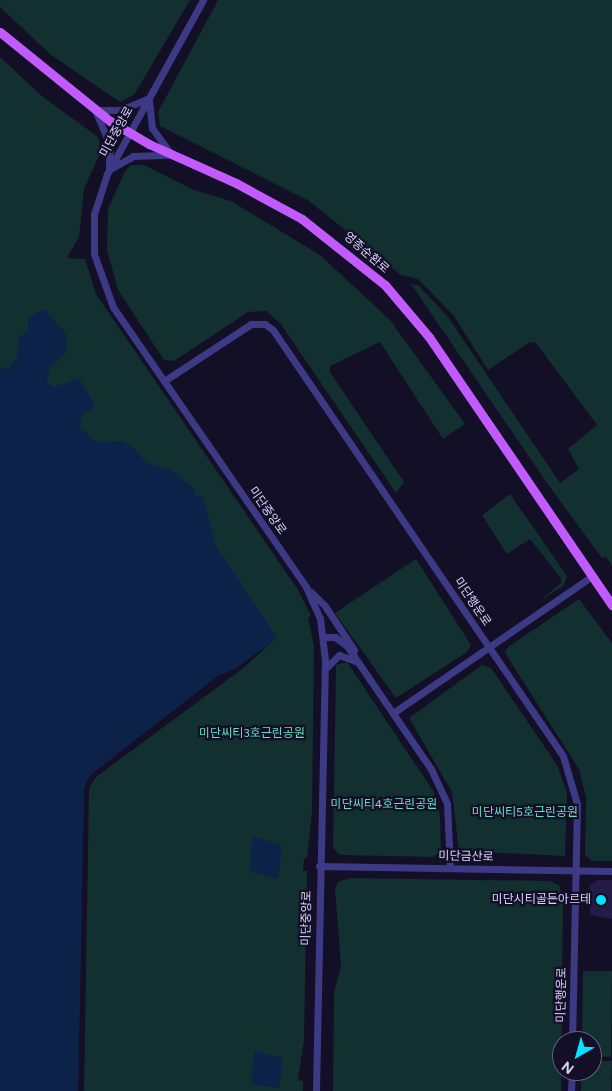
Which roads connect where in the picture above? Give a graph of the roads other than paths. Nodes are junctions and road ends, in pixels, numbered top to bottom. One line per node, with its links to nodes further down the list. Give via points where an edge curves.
1 (203, 0): 3 (street, 미단중앙로)
2 (0, 32): 4 (main road, 영종순환로)
3 (149, 97): 4 (street, via 129,108); 5 (street, 미단중앙로); 6 (street, via 152,128)
4 (95, 110): 5 (main road, 영종순환로); 7 (street, via 110,145)
5 (129, 133): 6 (main road, 영종순환로); 7 (street, 미단중앙로)
6 (173, 156): 7 (street, via 138,154); 9 (main road, 영종순환로, via 302,219 385,285 434,345)
7 (108, 171): 8 (street, 미단중앙로, via 94,214 98,271 112,307)
8 (164, 382): 10 (street, 미단중앙로); 13 (street, 미단행운로, via 251,324 265,324 273,330)
9 (592, 576): 11 (main road, 영종순환로); 13 (street)
10 (306, 587): 12 (street, 미단중앙로); 14 (street, via 325,606)
11 (612, 604)
12 (324, 638): 14 (street, via 343,642); 15 (street, 미단중앙로)
13 (489, 648): 16 (street); 19 (street, 미단행운로, via 570,770 577,804)
14 (360, 664): 15 (street, via 339,655); 16 (street)
15 (325, 670): 17 (street, 미단중앙로)
16 (393, 713): 18 (street, via 431,769 445,797 450,822)
17 (319, 866): 18 (street, 미단금산로); 22 (street, 미단중앙로)
18 (450, 868): 19 (street, 미단금산로)
19 (576, 870): 20 (street, 미단금산로); 21 (street, 미단행운로)
20 (612, 871)
21 (572, 1031)
22 (316, 1091)

